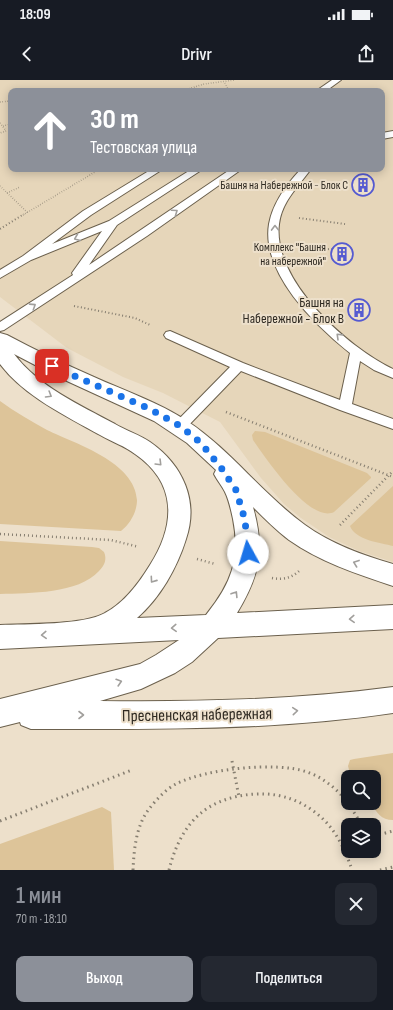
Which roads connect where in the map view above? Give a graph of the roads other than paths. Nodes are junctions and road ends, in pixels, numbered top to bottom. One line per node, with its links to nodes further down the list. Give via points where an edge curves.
1 (337, 80): 2 (lane)
2 (325, 88)
3 (153, 172): 8 (lane, via 87,213)
4 (193, 172): 7 (lane)
5 (233, 172): 10 (lane, one-way to 5)
6 (303, 172): 15 (lane, one-way to 6, via 298,294 278,259 274,225 279,203 286,190)
7 (113, 223): 8 (lane, one-way to 8); 10 (lane)
8 (27, 258): 9 (lane)
9 (0, 275)
10 (72, 280): 11 (lane, one-way to 10)
11 (0, 327)
12 (170, 335): 16 (lane)
13 (0, 339): 20 (main road, via 100,388 150,409)
14 (0, 350): 25 (main road, one-way to 25, via 6,360 40,390 143,448 161,464 172,479 179,496 181,513 176,537 158,574 145,593 124,613 106,625)
15 (356, 353): 17 (lane); 18 (lane)
16 (239, 366): 18 (lane); 20 (lane)
17 (393, 374)
18 (344, 407): 19 (lane)
19 (393, 424)
20 (180, 426): 21 (main road)
21 (201, 443): 22 (main road, one-way to 21, via 354,563 319,547 285,524); 24 (main road, one-way to 21, via 238,588 245,571 248,553 245,520 236,490)
22 (393, 575)
23 (393, 617): 24 (main road, one-way to 24)
24 (212, 626): 25 (main road, one-way to 25); 28 (main road, one-way to 24, via 149,674 184,653)
25 (67, 633): 26 (main road, one-way to 26)
26 (0, 637)
27 (393, 700): 28 (main road, Пресненская набережная, one-way to 27, via 256,715)
28 (0, 714)

